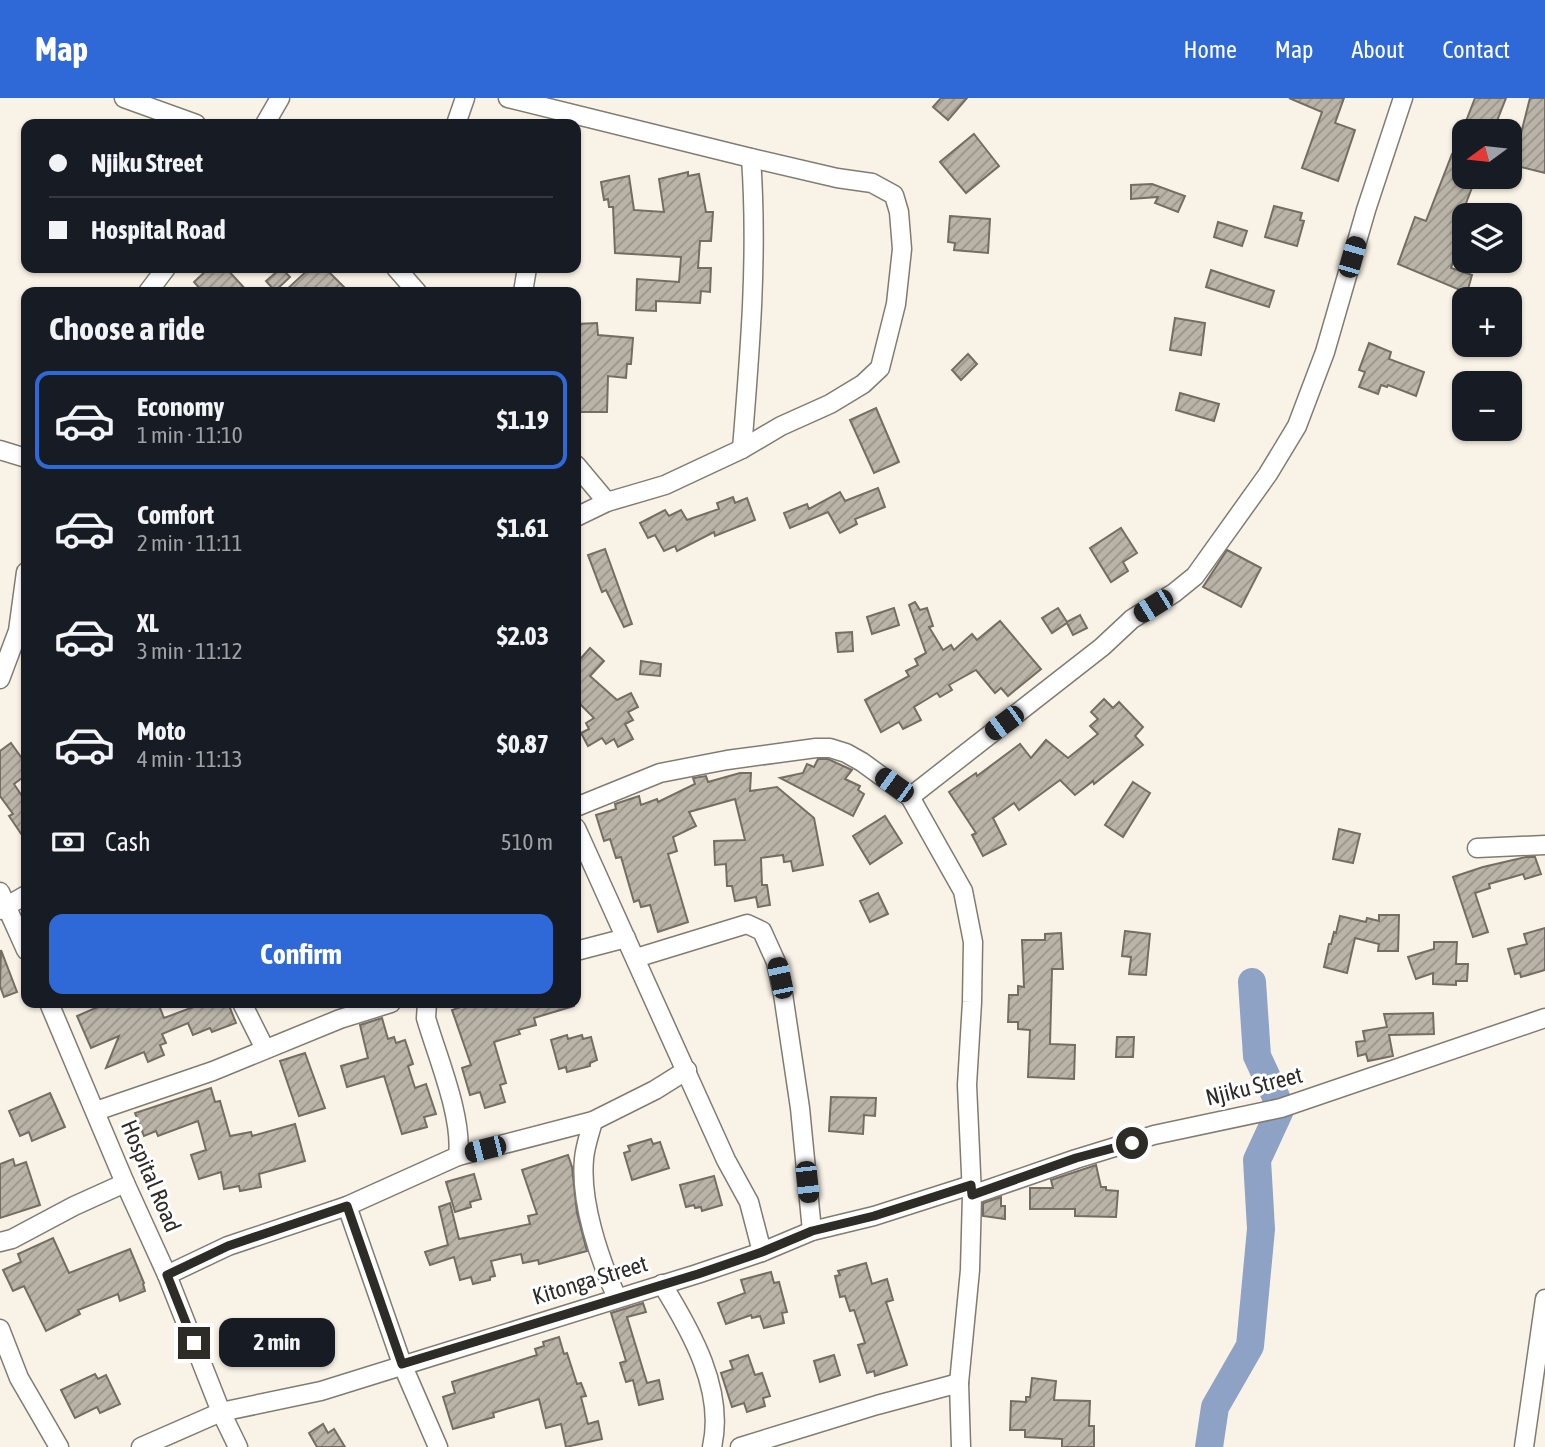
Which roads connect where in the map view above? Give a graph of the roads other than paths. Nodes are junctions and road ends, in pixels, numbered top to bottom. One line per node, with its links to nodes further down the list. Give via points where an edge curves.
1 (124, 98): 7 (street)
2 (279, 98): 8 (street)
3 (465, 98): 9 (street)
4 (508, 98): 6 (street)
5 (1403, 98): 22 (street, via 1325,352 1297,426 1268,474 1195,576 1132,619)
6 (555, 117)
7 (182, 119)
8 (268, 119)
9 (458, 119)
10 (581, 122): 11 (street)
11 (751, 158): 14 (street, via 754,278); 14 (street, via 872,183 894,195 902,249 896,304 880,368 830,404)
12 (400, 273): 13 (street)
13 (413, 287)
14 (742, 449): 18 (street, via 665,485)
15 (0, 450): 16 (street)
16 (21, 456)
17 (581, 471): 18 (street)
18 (607, 502): 19 (street)
19 (581, 515)
20 (21, 609): 21 (street)
21 (0, 679)
22 (910, 797): 23 (street, via 846,753 816,748 660,773); 44 (street, via 964,891 973,942 967,1085)
23 (581, 805)
24 (581, 839): 29 (street)
25 (1545, 845): 26 (street)
26 (1477, 848)
27 (21, 897): 28 (street)
28 (3, 903): 30 (street)
29 (626, 938): 31 (street); 32 (street)
30 (21, 940)
31 (581, 950)
32 (636, 958): 39 (street); 46 (street, via 747,924 762,931 783,994)
33 (51, 1008): 40 (street, Hospital Road)
34 (244, 1008): 38 (street)
35 (375, 1008): 38 (street)
36 (427, 1008): 42 (street, via 456,1119)
37 (1545, 1018): 44 (street, Njiku Street, via 1281,1108 1154,1135)
38 (265, 1049): 40 (street)
39 (687, 1070): 41 (street); 48 (street, via 749,1202)
40 (96, 1111): 43 (street, Hospital Road)
41 (593, 1121): 42 (street); 51 (street, via 584,1157 585,1199)
42 (458, 1156): 45 (street)
43 (125, 1183): 47 (street); 49 (street, Hospital Road)
44 (971, 1190): 46 (street, Kitonga Street); 55 (street, via 970,1270)
45 (347, 1206): 49 (street, via 228,1246); 54 (street)
46 (812, 1231): 48 (street, Kitonga Street)
47 (0, 1242)
48 (762, 1252): 50 (street, Kitonga Street)
49 (167, 1275): 56 (street, Hospital Road)
50 (662, 1284): 51 (street, Kitonga Street); 62 (street, via 686,1323 705,1368 716,1409)
51 (617, 1298): 54 (street, Kitonga Street)
52 (1545, 1299): 65 (street)
53 (0, 1329): 59 (street, via 19,1378)
54 (402, 1364): 56 (street, Kitonga Street, via 321,1391); 61 (street)
55 (959, 1383): 57 (street, via 877,1405); 64 (street)
56 (221, 1412): 58 (street, Kitonga Street); 60 (street, Hospital Road)
57 (766, 1444): 63 (street)
58 (144, 1446)
59 (58, 1447)
60 (237, 1447)
61 (438, 1447)
62 (712, 1447)
63 (740, 1447)
64 (961, 1447)
65 (1524, 1447)

